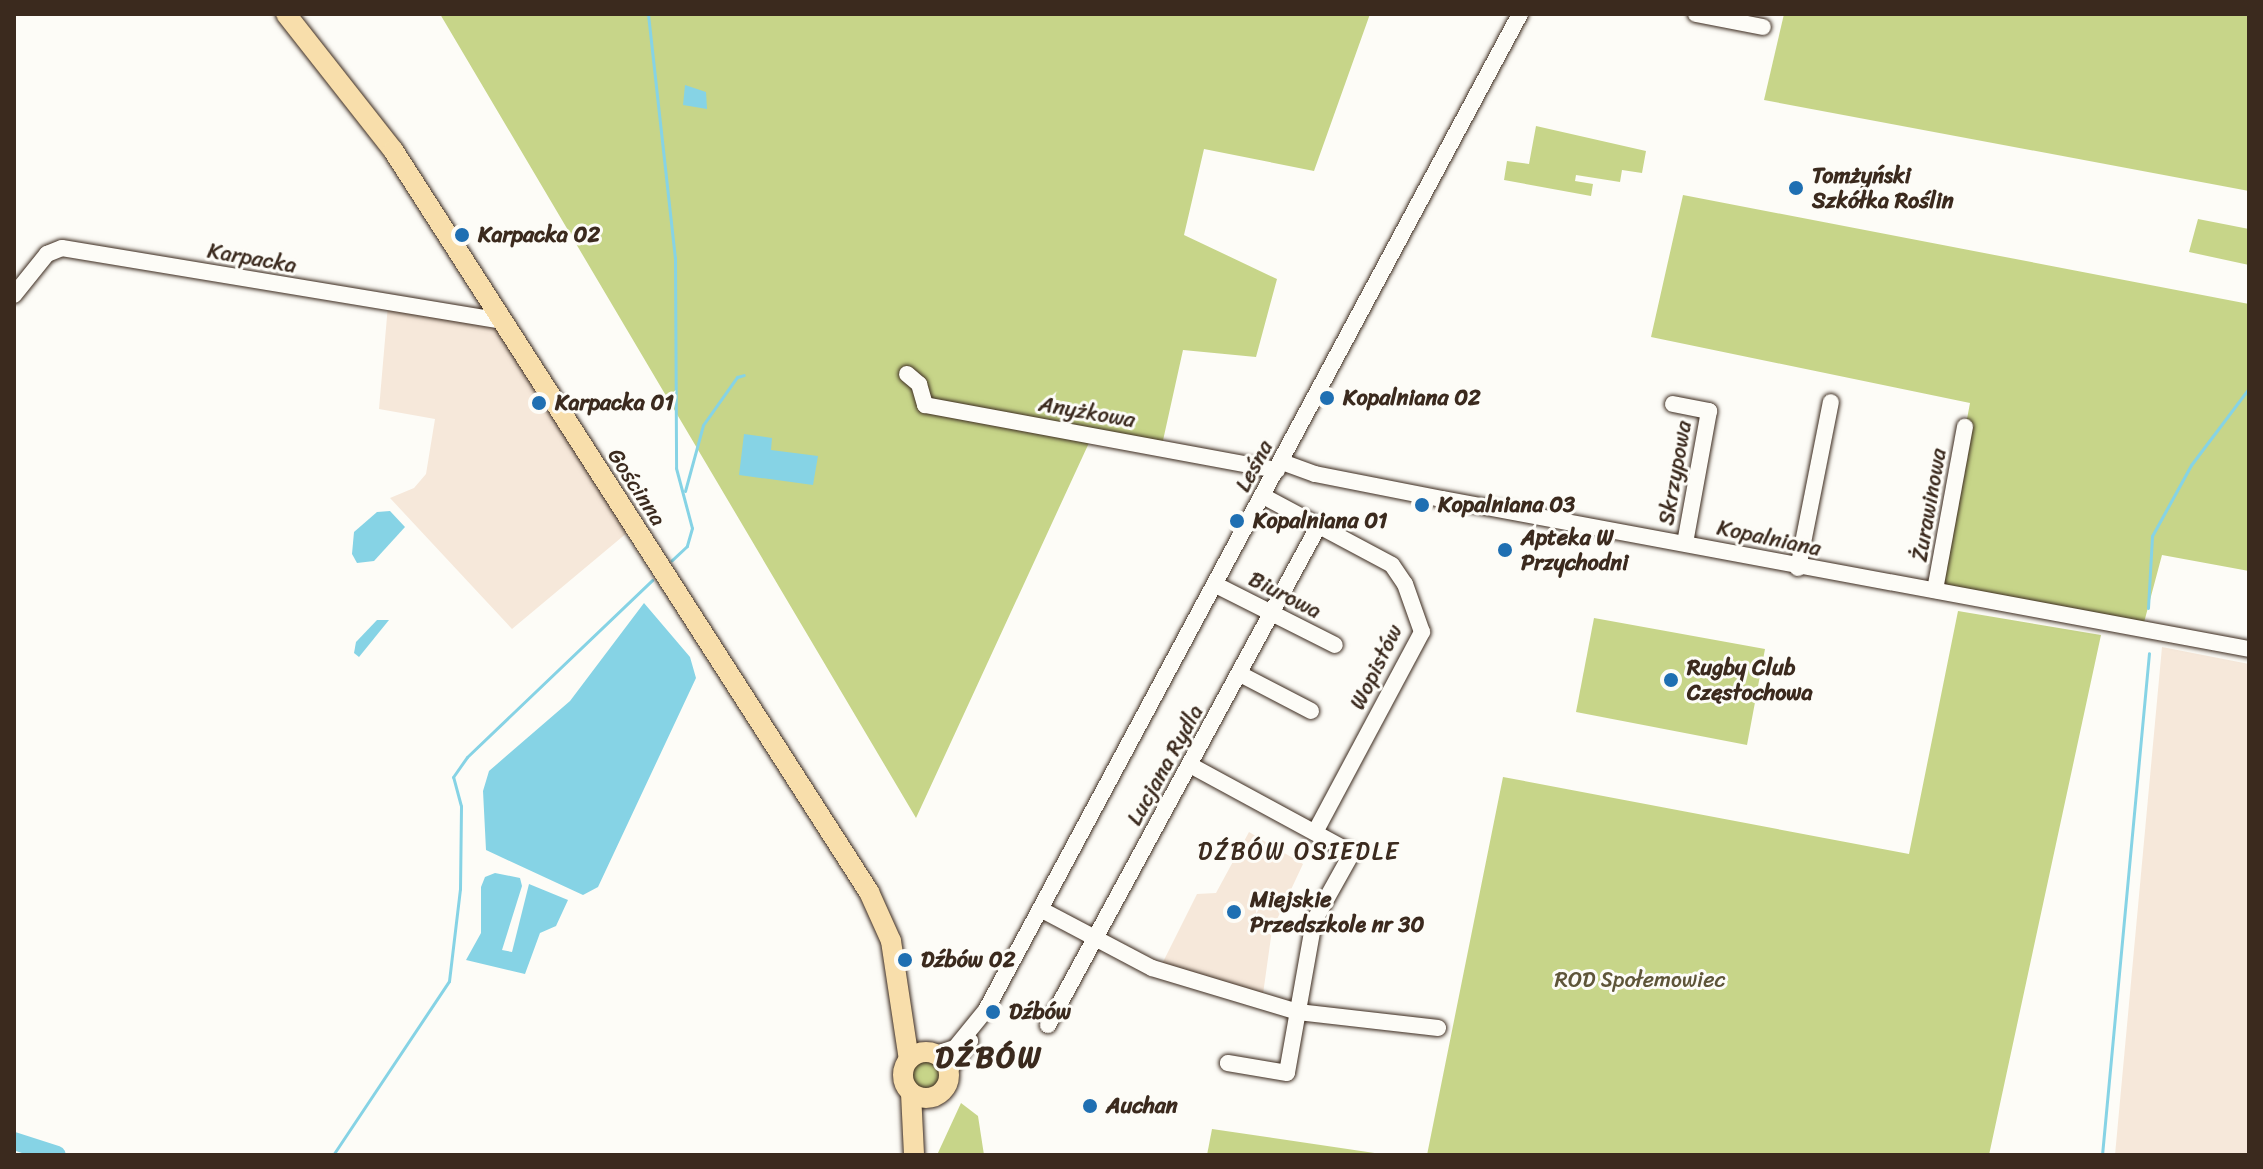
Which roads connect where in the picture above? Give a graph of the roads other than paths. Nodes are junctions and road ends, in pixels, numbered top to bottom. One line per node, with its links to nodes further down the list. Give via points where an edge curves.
1 (286, 14): 6 (main road, Gościnna, via 366,111)
2 (1520, 14): 11 (street, Leśna)
3 (1696, 14): 4 (street)
4 (1763, 27)
5 (14, 295): 6 (street, Karpacka, via 47,254 62,248)
6 (502, 321): 30 (main road, Gościnna, via 869,892 891,941 903,1007)
7 (907, 374): 11 (street, Anyżkowa, via 919,384 925,405)
8 (1831, 402): 15 (street)
9 (1673, 404): 14 (street, Skrzypowa, via 1709,411)
10 (1965, 427): 17 (street, Żurawinowa)
11 (1279, 466): 12 (street, Leśna); 14 (street, Kopalniana)
12 (1263, 496): 13 (street, Wopistów); 16 (street, Leśna)
13 (1319, 525): 18 (street, Lucjana Rydla); 24 (street, Wopistów, via 1392,565 1405,584 1422,632)
14 (1685, 543): 15 (street, Kopalniana)
15 (1798, 568): 17 (street, Kopalniana)
16 (1216, 585): 18 (street, Biurowa); 25 (street, Leśna)
17 (1935, 590): 20 (street, Kopalniana)
18 (1273, 614): 19 (street, Biurowa); 21 (street, Lucjana Rydla)
19 (1335, 645)
20 (2249, 649)
21 (1240, 674): 22 (street); 23 (street, Lucjana Rydla)
22 (1311, 711)
23 (1190, 765): 24 (street); 26 (street, Lucjana Rydla)
24 (1315, 832): 27 (street, via 1352,853 1314,921)
25 (1042, 910): 26 (street); 30 (street, Leśna, via 979,1021)
26 (1095, 937): 27 (street, via 1152,968); 28 (street, Lucjana Rydla)
27 (1298, 1012): 29 (street); 31 (street, via 1287,1073)
28 (1048, 1025)
29 (1438, 1028)
30 (930, 1059): 32 (main road, via 903,1077); 32 (main road, via 944,1091)
31 (1228, 1063)
32 (920, 1096): 33 (main road)
33 (915, 1146)

